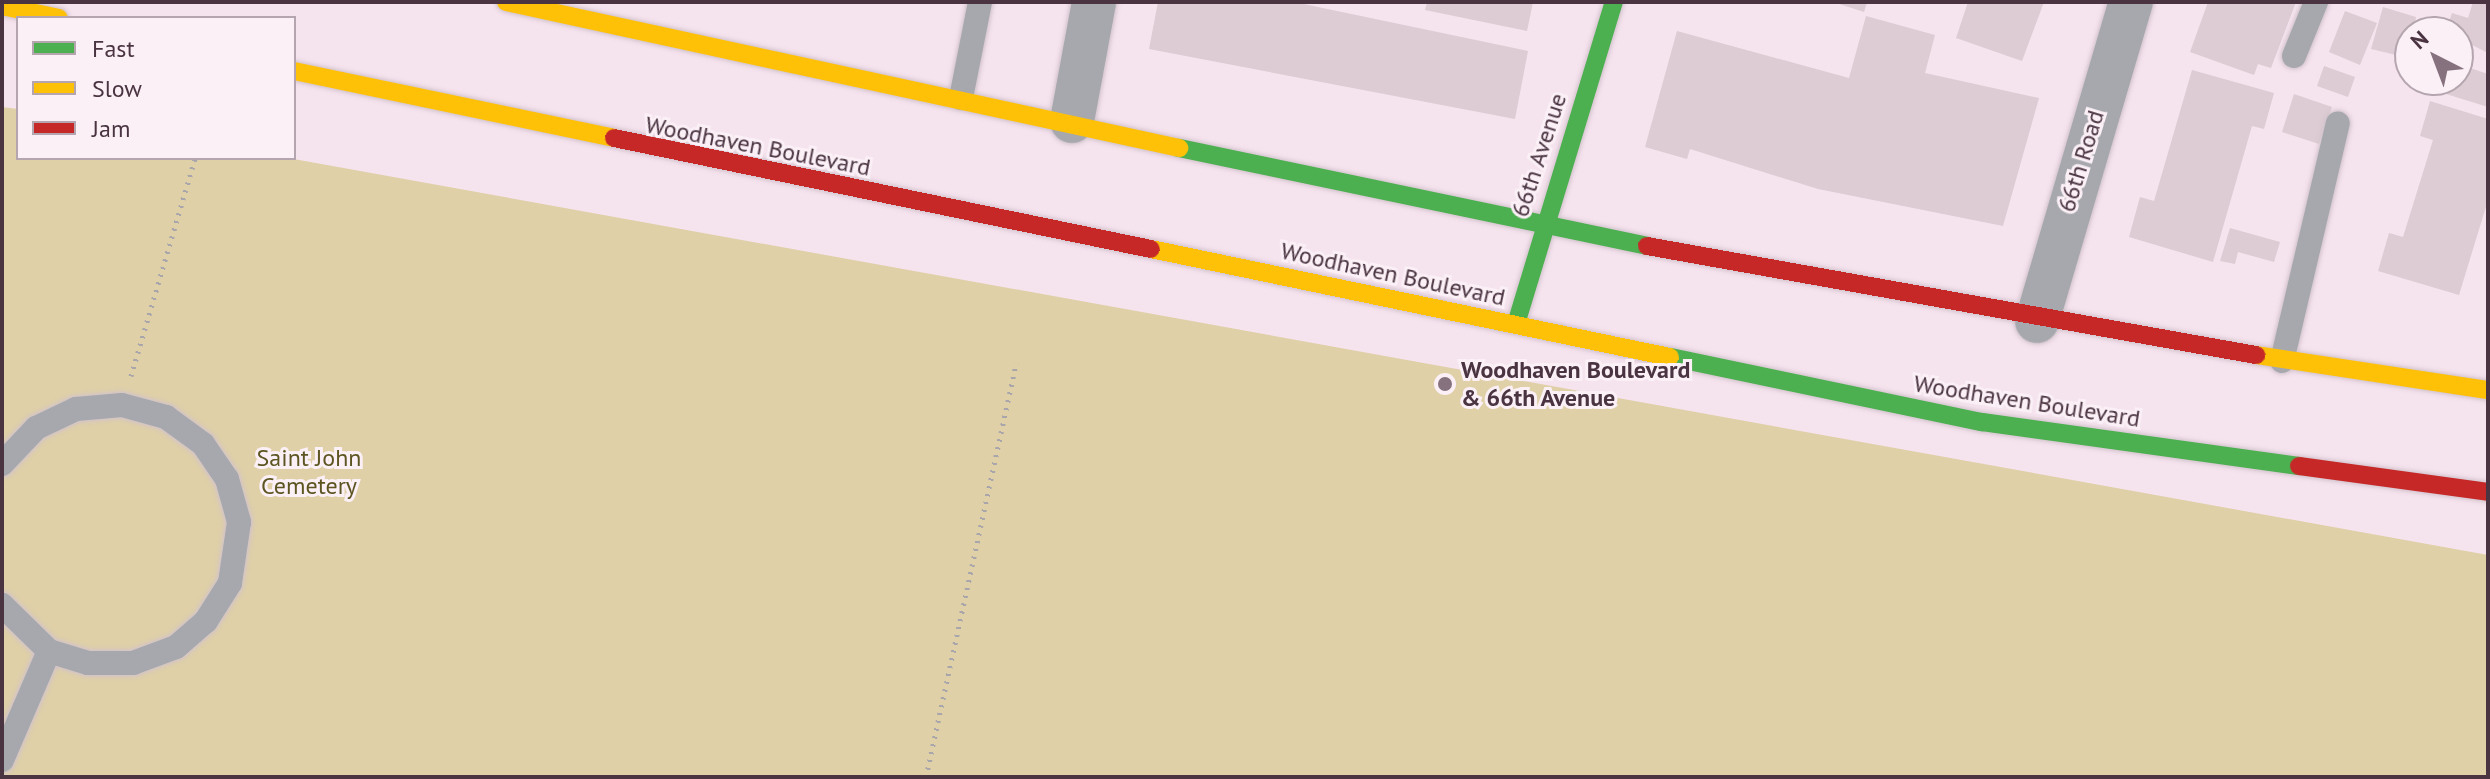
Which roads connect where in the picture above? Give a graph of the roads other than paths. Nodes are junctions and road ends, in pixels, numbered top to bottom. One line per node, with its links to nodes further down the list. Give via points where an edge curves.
1 (506, 2): 8 (main road)
2 (980, 2): 12 (lane)
3 (1094, 2): 13 (street)
4 (1614, 2): 15 (main road, 66th Avenue)
5 (2131, 2): 16 (street, 66th Road)
6 (2316, 2): 10 (lane)
7 (2, 6): 9 (main road)
8 (592, 12): 12 (main road)
9 (50, 16)
10 (2294, 56)
11 (296, 71): 17 (main road, Woodhaven Boulevard)
12 (961, 98): 13 (main road)
13 (1072, 121): 15 (main road)
14 (2338, 123): 18 (lane)
15 (1541, 226): 16 (main road); 17 (main road, 66th Avenue)
16 (2037, 321): 18 (main road)
17 (1516, 324): 21 (main road, Woodhaven Boulevard, via 1982,422)
18 (2282, 361): 19 (main road)
19 (2488, 390)
20 (2, 464): 23 (lane, via 36,428 76,409 122,405 166,417 203,444 227,479 239,522 230,583 206,621 176,647 147,658 88,663)
21 (2488, 492)
22 (2, 605): 23 (lane)
23 (49, 651): 24 (lane)
24 (2, 760)

